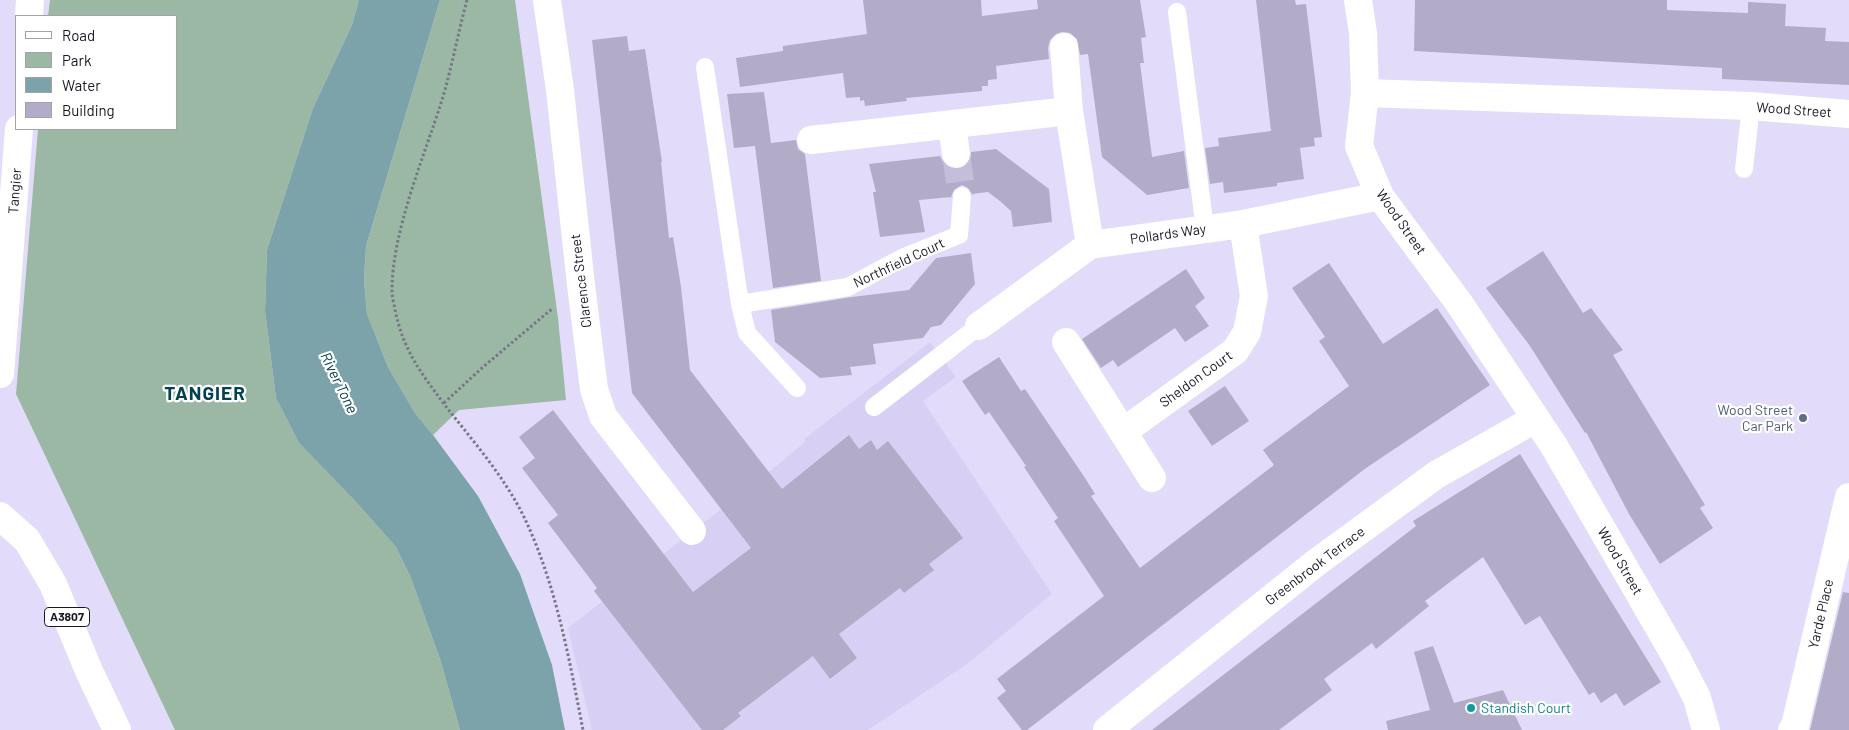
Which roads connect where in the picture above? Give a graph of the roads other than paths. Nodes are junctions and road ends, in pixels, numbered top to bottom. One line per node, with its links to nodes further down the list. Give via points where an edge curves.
1 (30, 0): 5 (street)
2 (547, 0): 33 (street, Clarence Street, via 594,389 603,416)
3 (1358, 0): 8 (street, via 1363,33)
4 (1177, 12): 20 (lane)
5 (28, 15)
6 (1064, 47): 10 (street)
7 (705, 67): 22 (lane)
8 (1365, 93): 9 (street, Wood Street); 18 (street, Wood Street, via 1359,146)
9 (1751, 106): 11 (street, Wood Street); 16 (lane)
10 (1069, 111): 12 (street); 21 (street)
11 (1849, 114)
12 (952, 125): 14 (street); 15 (street)
13 (19, 130): 25 (street, Tangier)
14 (811, 140)
15 (956, 154)
16 (1744, 169)
17 (962, 196): 22 (lane, Northfield Court, via 959,235 904,258 848,287)
18 (1380, 196): 19 (street, Pollards Way); 28 (street, Wood Street, via 1459,303)
19 (1243, 224): 20 (street, Pollards Way); 29 (street, Sheldon Court, via 1254,296 1247,332 1235,351)
20 (1205, 229): 21 (street, Pollards Way)
21 (1090, 245): 23 (street, Pollards Way)
22 (740, 304): 26 (lane, via 747,333)
23 (979, 326): 27 (lane)
24 (1066, 342): 29 (street)
25 (0, 374)
26 (797, 388)
27 (874, 407)
28 (1535, 419): 35 (street, Greenbrook Terrace, via 1428,481 1317,562); 36 (street, Wood Street, via 1554,446 1676,657 1696,698)
29 (1124, 431): 30 (street)
30 (1152, 478)
31 (1849, 497): 37 (street, Yarde Place)
32 (0, 516): 34 (street, A3807, via 27,540 54,584)
33 (692, 531)
34 (116, 730)
35 (1107, 730)
36 (1706, 730)
37 (1792, 730)

